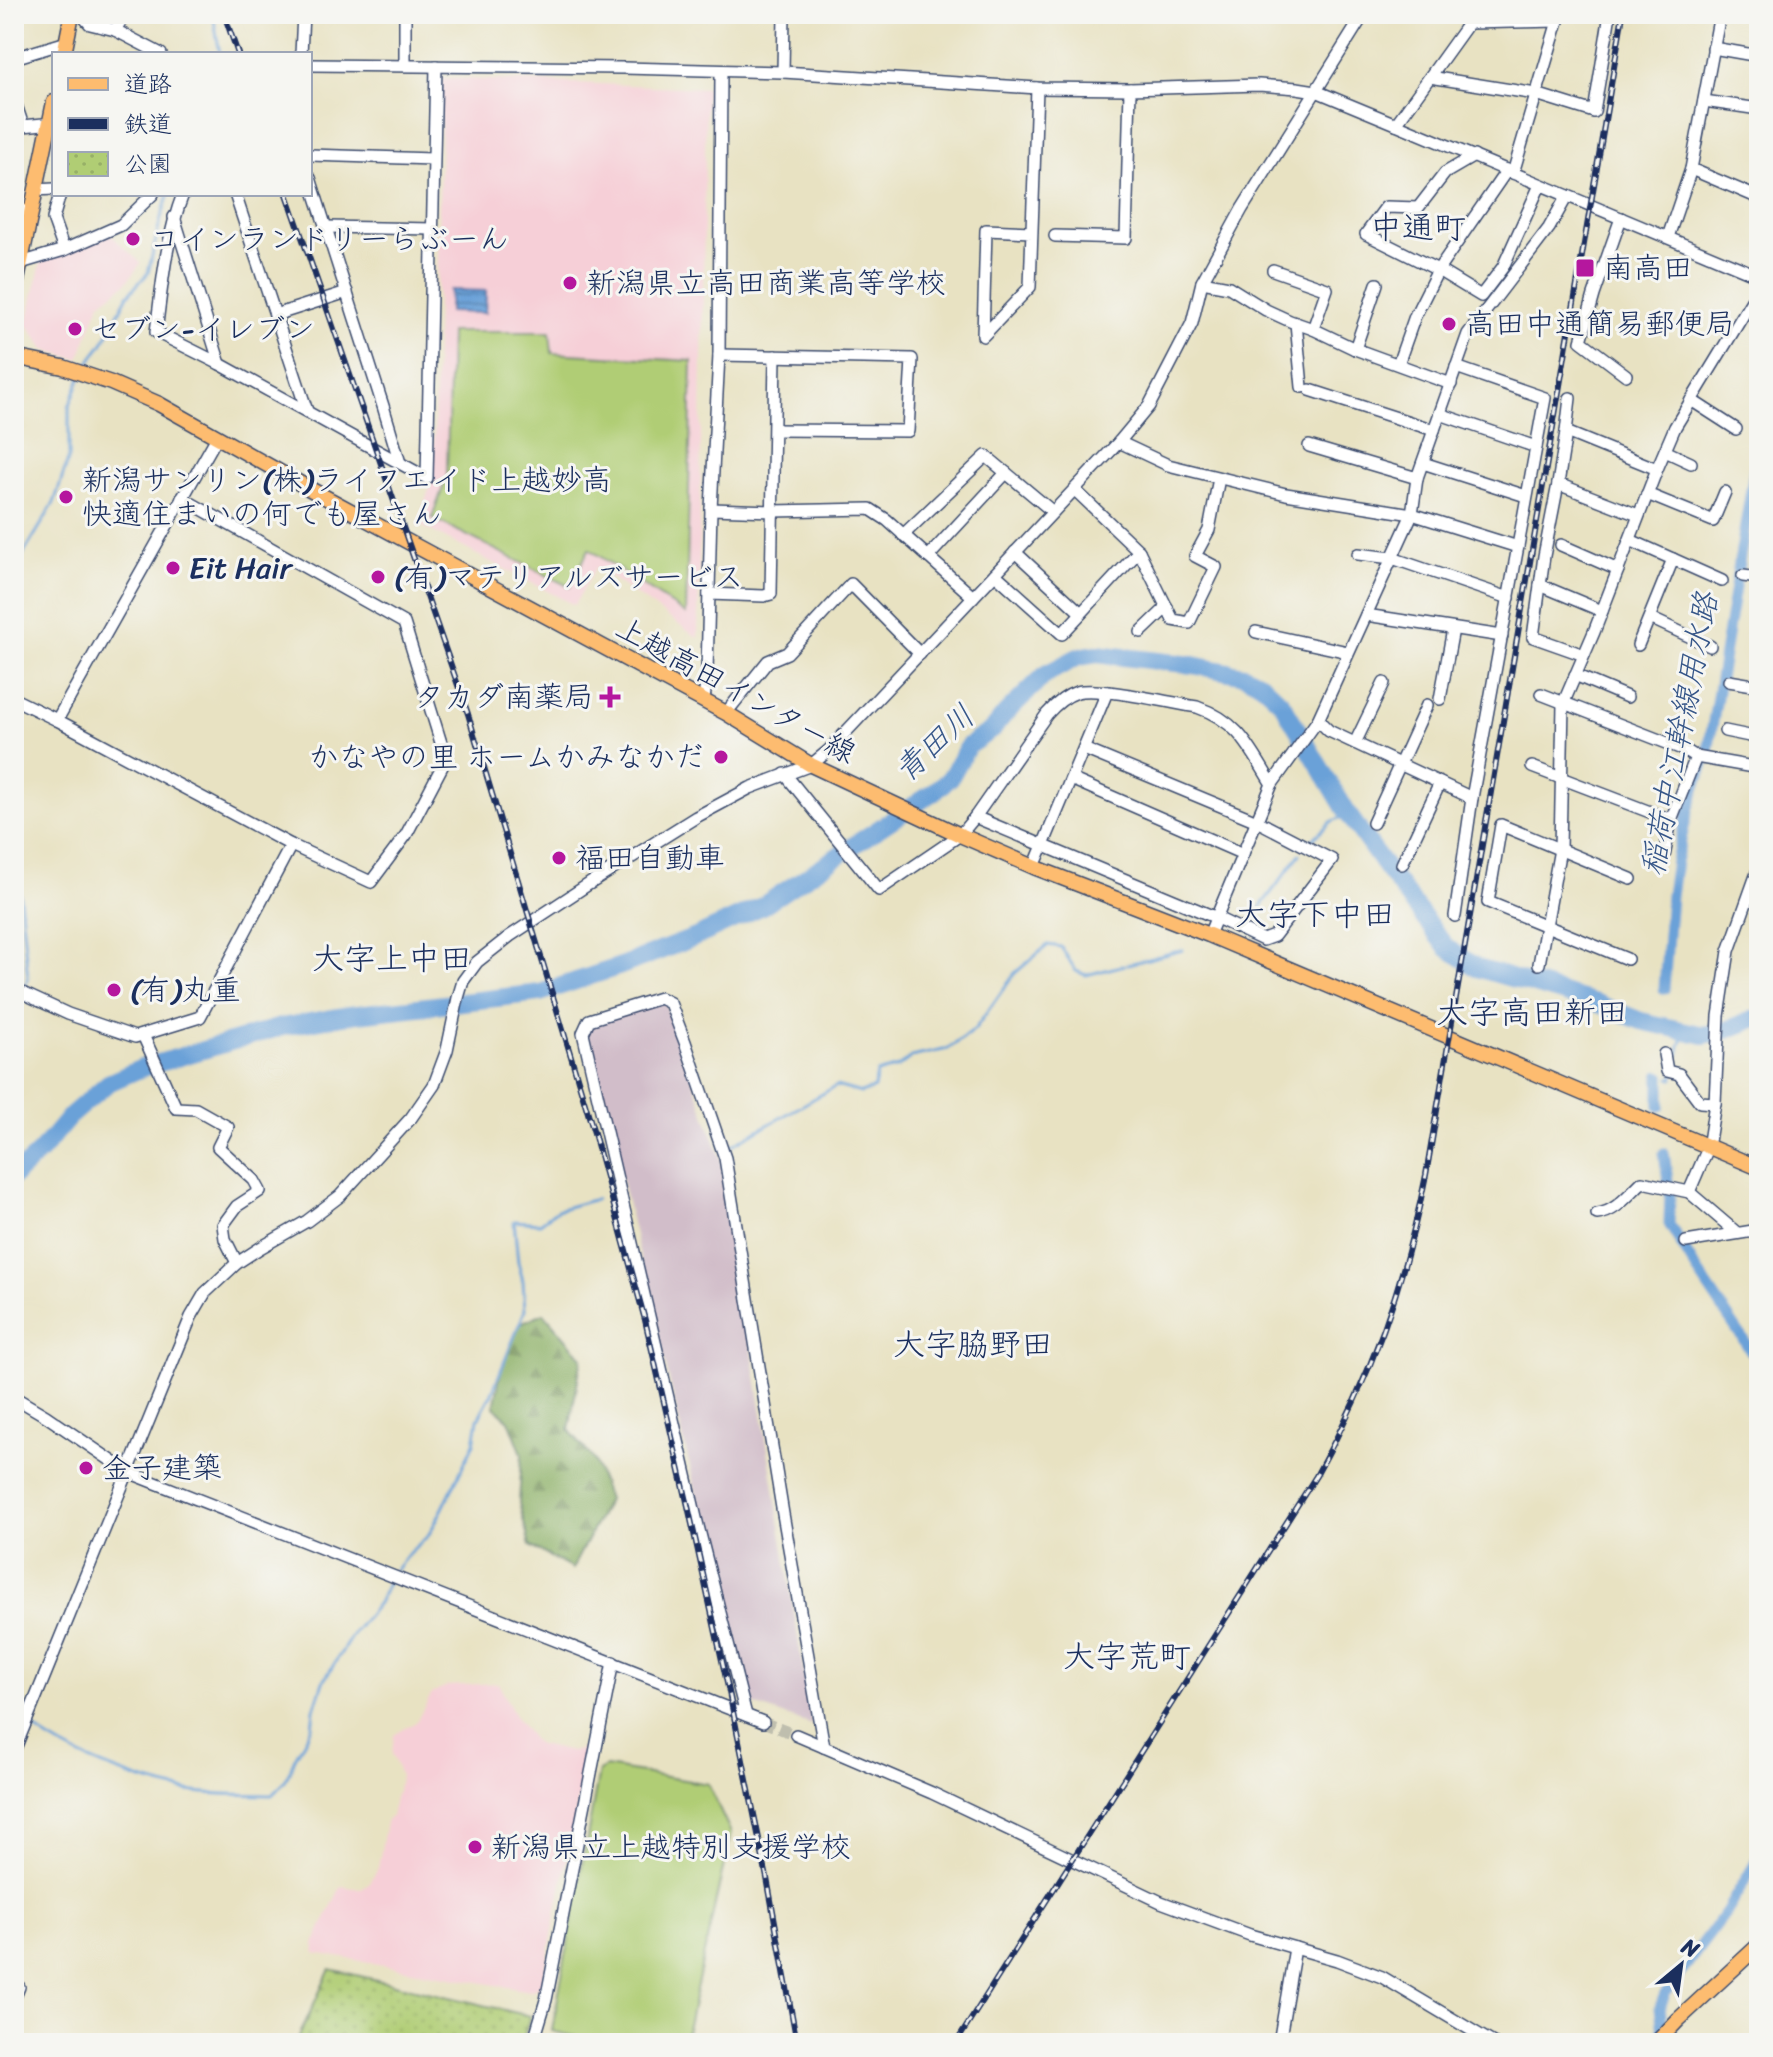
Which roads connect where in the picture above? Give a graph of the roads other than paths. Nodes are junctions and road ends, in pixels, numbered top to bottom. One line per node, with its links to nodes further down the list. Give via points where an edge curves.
1 (72, 14): 14 (main road)
2 (81, 14): 13 (street, via 90,24)
3 (125, 14): 13 (street)
4 (303, 14): 17 (street)
5 (405, 14): 21 (street)
6 (784, 14): 24 (street)
7 (1364, 14): 28 (street)
8 (1455, 14): 12 (street)
9 (1610, 14): 29 (street, via 1594,112)
10 (1720, 14): 15 (street)
11 (1558, 18): 12 (street); 29 (street)
12 (1472, 19): 25 (street)
13 (115, 30): 16 (street)
14 (66, 48): 19 (street)
15 (1713, 48): 18 (street); 31 (street)
16 (157, 52)
17 (301, 52)
18 (1759, 56)
19 (14, 58)
20 (312, 65): 21 (street)
21 (405, 65): 22 (street)
22 (436, 66): 23 (street); 38 (street)
23 (721, 71): 24 (street); 74 (street)
24 (783, 72): 26 (street)
25 (1430, 77): 29 (street); 34 (street)
26 (1037, 88): 27 (street); 57 (street)
27 (1130, 89): 28 (street, via 1259,85); 58 (street, via 1126,238)
28 (1316, 91): 34 (street); 65 (street)
29 (1536, 94): 40 (street)
30 (14, 99): 35 (street)
31 (1704, 101): 32 (street); 39 (street)
32 (1759, 109)
33 (52, 123): 35 (street); 44 (main road)
34 (1396, 124): 37 (street)
35 (19, 128)
36 (312, 155): 38 (street)
37 (1474, 156): 40 (street); 63 (street, via 1445,173 1418,208 1386,207 1366,234)
38 (433, 159): 56 (street)
39 (1691, 169): 50 (street); 59 (street)
40 (1510, 171): 42 (street); 63 (street)
41 (312, 184): 55 (street)
42 (1540, 185): 49 (street); 63 (street, via 1503,267 1481,296)
43 (52, 189): 44 (street)
44 (35, 190): 52 (main road)
45 (59, 196): 60 (street, via 53,219)
46 (151, 196): 60 (street, via 121,225)
47 (182, 196): 53 (street)
48 (236, 196): 70 (street)
49 (1567, 196): 54 (street); 79 (street, via 1549,228 1468,334)
50 (1759, 198)
51 (14, 206): 52 (street)
52 (30, 213): 61 (main road)
53 (174, 217): 77 (street); 77 (street, via 156,332)
54 (1621, 218): 59 (street); 80 (street, via 1581,341)
55 (326, 227): 56 (street); 68 (street)
56 (433, 229): 95 (street, via 427,478)
57 (1032, 232): 57 (street, via 986,230 983,336 1030,287)
58 (1055, 236)
59 (1668, 237): 64 (street)
60 (64, 250): 61 (street)
61 (17, 264): 69 (main road)
62 (1273, 270): 72 (street, via 1327,289)
63 (1438, 270): 78 (street)
64 (1759, 276)
65 (1202, 282): 71 (street, via 1229,287); 91 (street, via 1192,323 1149,406)
66 (1377, 284): 73 (street)
67 (1759, 289): 83 (street)
68 (347, 292): 70 (street); 95 (street)
69 (14, 295)
70 (275, 315): 84 (street)
71 (1296, 323): 72 (street); 88 (street, via 1306,388)
72 (1313, 329): 73 (street)
73 (1355, 349): 78 (street)
74 (719, 355): 75 (street); 108 (street)
75 (775, 356): 87 (street); 87 (street, via 912,359 908,431)
76 (14, 357): 90 (main road, 上越高田インター線, via 111,383)
77 (220, 364): 84 (street)
78 (1398, 364): 81 (street)
79 (1456, 367): 81 (street); 93 (street, via 1545,398)
80 (1626, 375)
81 (1451, 384): 85 (street)
82 (1570, 398): 89 (street)
83 (1691, 400): 86 (street); 94 (street)
84 (307, 411): 95 (street)
85 (1440, 414): 88 (street); 93 (street)
86 (1736, 429)
87 (775, 430): 109 (street)
88 (1434, 430): 96 (street)
89 (1566, 432): 98 (street); 102 (street)
90 (217, 437): 107 (street); 155 (main road, 上越高田インター線)
91 (1119, 442): 100 (street, via 1168,465); 103 (street)
92 (1309, 446): 101 (street)
93 (1536, 447): 106 (street)
94 (1665, 451): 97 (street); 98 (street)
95 (400, 463)
96 (1423, 463): 101 (street); 106 (street)
97 (1691, 463)
98 (1657, 469): 105 (street)
99 (1006, 473): 110 (street); 113 (street, via 986,456); 120 (street)
100 (1219, 478): 111 (street); 132 (street, via 1209,530 1195,556 1216,567 1189,623 1173,620)
101 (1417, 478): 111 (street)
102 (1558, 484): 112 (street); 128 (street)
103 (1075, 490): 110 (street); 117 (street)
104 (1725, 492): 105 (street, via 1713,521)
105 (1647, 494): 112 (street)
106 (1526, 496): 116 (street)
107 (182, 498): 159 (street); 181 (street, via 404,623 446,759 406,835 371,882)
108 (711, 509): 109 (street); 129 (street)
109 (773, 511): 113 (street, via 870,509); 129 (street, via 771,594)
110 (1053, 512): 118 (street)
111 (1412, 514): 116 (street); 121 (street)
112 (1638, 515): 114 (street)
113 (903, 535): 120 (street)
114 (1630, 540): 122 (street); 123 (street)
115 (1561, 545): 123 (street)
116 (1518, 547): 131 (street)
117 (1139, 551): 132 (street); 134 (street)
118 (1015, 552): 124 (street); 134 (street)
119 (1358, 554): 121 (street)
120 (928, 557): 130 (street)
121 (1392, 558): 131 (street); 135 (street)
122 (1673, 559): 127 (street); 136 (street)
123 (1618, 570): 133 (street)
124 (995, 574): 130 (street); 134 (street, via 1062,634)
125 (1743, 576): 126 (street)
126 (1759, 578)
127 (1722, 581)
128 (1540, 585): 133 (street); 145 (street, via 1533,637)
129 (709, 594): 155 (street)
130 (973, 597): 144 (street)
131 (1509, 598): 140 (street)
132 (1167, 607): 138 (street)
133 (1602, 611): 145 (street)
134 (1081, 613)
135 (1366, 615): 137 (street); 143 (street)
136 (1650, 618): 141 (street); 142 (street)
137 (1453, 629): 140 (street); 154 (street)
138 (1141, 632)
139 (1256, 632): 143 (street)
140 (1502, 636): 175 (street)
141 (1638, 645)
142 (1710, 646)
143 (1348, 652): 160 (street)
144 (920, 654): 158 (street, via 851,584 787,653 768,661); 167 (street)
145 (1584, 655): 146 (street)
146 (1575, 675): 152 (street); 156 (street)
147 (1729, 681): 149 (street)
148 (1384, 683): 163 (street)
149 (1759, 686)
150 (1107, 692): 164 (street); 174 (street, via 1197,707 1223,719 1240,734); 176 (street, via 1078,692 1056,704)
151 (1541, 694): 156 (street)
152 (1627, 697)
153 (14, 699): 159 (street)
154 (1440, 699)
155 (704, 701): 158 (main road, 上越高田インター線)
156 (1563, 704): 165 (street); 171 (street)
157 (1427, 705): 166 (street)
158 (726, 713): 167 (main road, 上越高田インター線)
159 (57, 720): 181 (street)
160 (1314, 724): 163 (street); 174 (street)
161 (1725, 731): 162 (street)
162 (1759, 738)
163 (1355, 743): 166 (street)
164 (1084, 749): 172 (street); 178 (street)
165 (1696, 757): 169 (street); 177 (street)
166 (1398, 763): 173 (street); 179 (street)
167 (811, 765): 170 (street); 180 (main road, 上越高田インター線)
168 (1532, 767): 171 (street)
169 (1759, 768)
170 (785, 774): 180 (street, via 879,890); 207 (street, via 696,817 510,936 471,968 434,1085 411,1118 340,1196)
171 (1561, 778): 177 (street); 183 (street)
172 (1071, 779): 182 (street); 184 (street)
173 (1440, 783): 175 (street); 186 (street)
174 (1272, 784): 178 (street)
175 (1472, 798): 190 (street)
176 (975, 817): 180 (street); 182 (street)
177 (1671, 820): 185 (street)
178 (1257, 821): 184 (street); 191 (street, via 1332,860 1274,936 1263,940)
179 (1373, 823)
180 (960, 835): 187 (main road, 上越高田インター線)
181 (291, 845): 197 (street, via 200,1017)
182 (1044, 846): 187 (street); 191 (street)
183 (1560, 849): 189 (street); 192 (street); 192 (street, via 1501,825 1488,902)
184 (1243, 854): 191 (street)
185 (1663, 862)
186 (1402, 864)
187 (1034, 867): 193 (main road, 上越高田インター線)
188 (1759, 867): 199 (street, via 1729,951)
189 (1631, 879)
190 (1455, 916)
191 (1217, 918): 193 (street)
192 (1546, 925): 194 (street); 195 (street)
193 (1209, 935): 200 (main road, 上越高田インター線)
194 (1627, 959)
195 (1539, 964)
196 (14, 989): 197 (street, via 68,1014 135,1037)
197 (143, 1035): 207 (street, via 176,1108 196,1109 228,1127 218,1147 260,1191 237,1206 223,1225)
198 (1664, 1054): 199 (street, via 1667,1071 1675,1073 1700,1102)
199 (1715, 1103): 200 (street)
200 (1708, 1148): 201 (main road, 上越高田インター線); 202 (street)
201 (1759, 1168)
202 (1689, 1192): 203 (street, via 1642,1182 1613,1209); 205 (street)
203 (1597, 1214)
204 (1759, 1230): 205 (street)
205 (1737, 1233): 206 (street)
206 (1686, 1242)
207 (237, 1263): 209 (street, via 205,1293 191,1317)
208 (14, 1397): 209 (street)
209 (128, 1472): 210 (street); 215 (street)
210 (613, 1662): 211 (street); 220 (street)
211 (746, 1715): 212 (street); 214 (street, via 583,1033 589,1020 660,998 670,1003 725,1158)
212 (763, 1722)
213 (796, 1735): 214 (street)
214 (824, 1747): 217 (street, via 1161,1902)
215 (14, 1751)
216 (1759, 1945): 223 (main road)
217 (1295, 1948): 221 (street); 222 (street, via 1382,1977)
218 (14, 1984): 219 (street, via 19,1987)
219 (14, 1999)
220 (533, 2043)
221 (1279, 2043)
222 (1493, 2043)
223 (1656, 2043)

